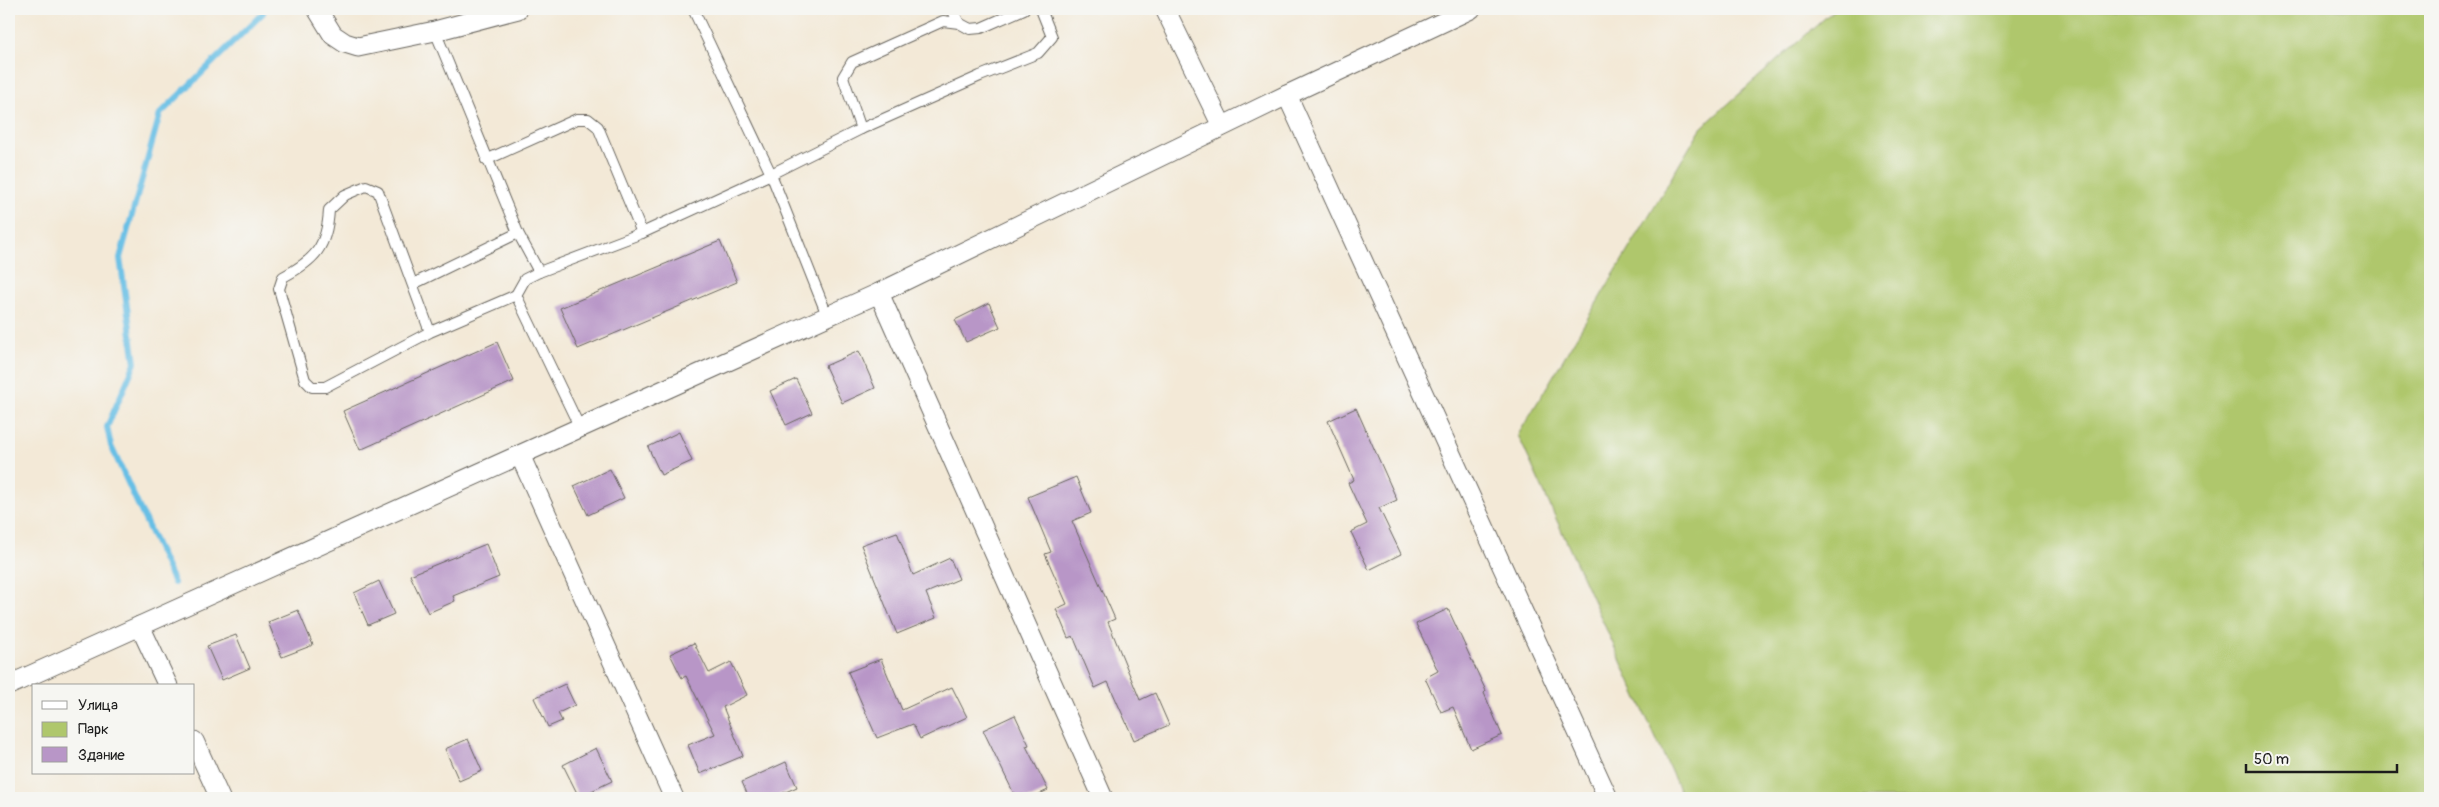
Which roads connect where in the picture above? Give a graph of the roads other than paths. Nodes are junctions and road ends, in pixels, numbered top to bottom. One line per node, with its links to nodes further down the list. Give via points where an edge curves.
1 (318, 9): 10 (street, via 333,35 358,47)
2 (518, 9): 10 (street)
3 (693, 9): 15 (lane)
4 (952, 9): 9 (lane)
5 (1024, 9): 9 (lane, via 981,28 970,29)
6 (1164, 9): 12 (street)
7 (1471, 9): 11 (street)
8 (1042, 10): 13 (lane, via 1052,37 1038,53)
9 (959, 22): 13 (lane, via 942,21 852,62 843,77)
10 (436, 31): 14 (lane)
11 (1287, 95): 12 (street); 33 (street)
12 (1222, 126): 20 (street)
13 (861, 129): 15 (lane)
14 (486, 160): 16 (lane); 17 (lane, via 577,119 588,119 598,127)
15 (771, 174): 17 (lane); 22 (lane)
16 (518, 233): 18 (lane); 19 (lane)
17 (642, 233): 18 (lane)
18 (539, 272): 21 (lane, via 525,279)
19 (413, 284): 23 (lane); 23 (lane, via 378,191 366,186 345,195 330,210 328,229 319,250 304,266 283,277 279,289 305,380 312,387 325,387)
20 (879, 293): 22 (street); 32 (street)
21 (516, 295): 23 (lane); 24 (lane)
22 (827, 315): 24 (street)
23 (430, 332)
24 (580, 428): 25 (street)
25 (520, 455): 26 (street); 31 (street)
26 (140, 626): 27 (street); 28 (street)
27 (167, 684)
28 (9, 685)
29 (195, 743): 30 (street)
30 (220, 798)
31 (674, 798)
32 (1103, 798)
33 (1608, 798)

